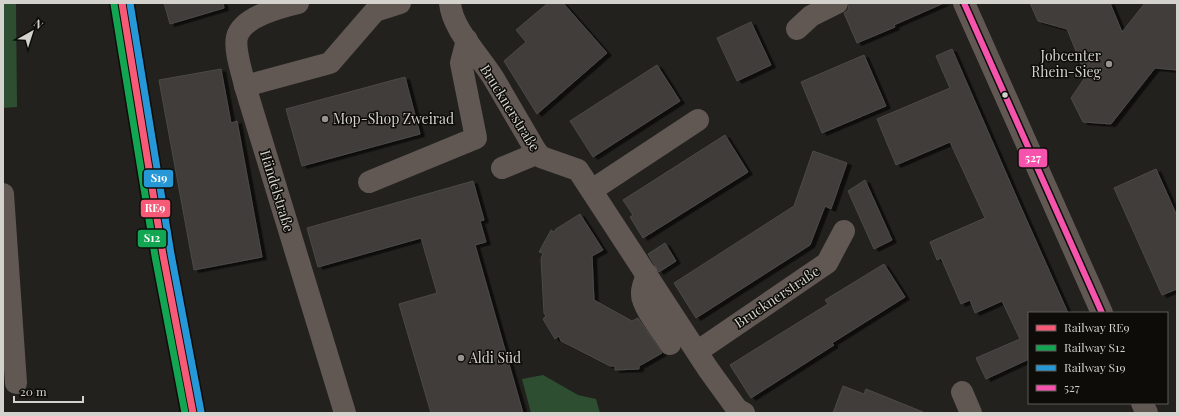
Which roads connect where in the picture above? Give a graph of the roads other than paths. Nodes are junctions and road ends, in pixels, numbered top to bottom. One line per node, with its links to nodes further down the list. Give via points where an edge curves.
1 (298, 3): 8 (street, Händelstraße, via 261,15 242,27 237,48)
2 (400, 3): 8 (street, via 375,11 330,63)
3 (450, 3): 7 (street, Brucknerstraße, via 450,12)
4 (837, 3): 6 (street, via 811,16)
5 (964, 3): 17 (main road)
6 (797, 29)
7 (467, 40): 10 (street, Brucknerstraße, via 493,78); 12 (street, via 461,63 476,138)
8 (246, 86): 23 (street, Händelstraße)
9 (698, 120): 13 (street)
10 (536, 151): 11 (street, via 531,156); 13 (street, Brucknerstraße, via 541,157 578,170)
11 (502, 168)
12 (369, 182)
13 (592, 190): 16 (street, Brucknerstraße)
14 (3, 194): 20 (street)
15 (844, 231): 19 (street, Brucknerstraße, via 827,263)
16 (647, 274): 18 (street, via 642,296); 19 (street, Brucknerstraße)
17 (1102, 312)
18 (670, 344)
19 (698, 351): 24 (street, Brucknerstraße, via 737,409)
20 (16, 383)
21 (962, 392): 25 (street)
22 (1142, 404): 26 (main road)
23 (345, 413)
24 (744, 413)
25 (971, 413)
26 (1147, 413)

